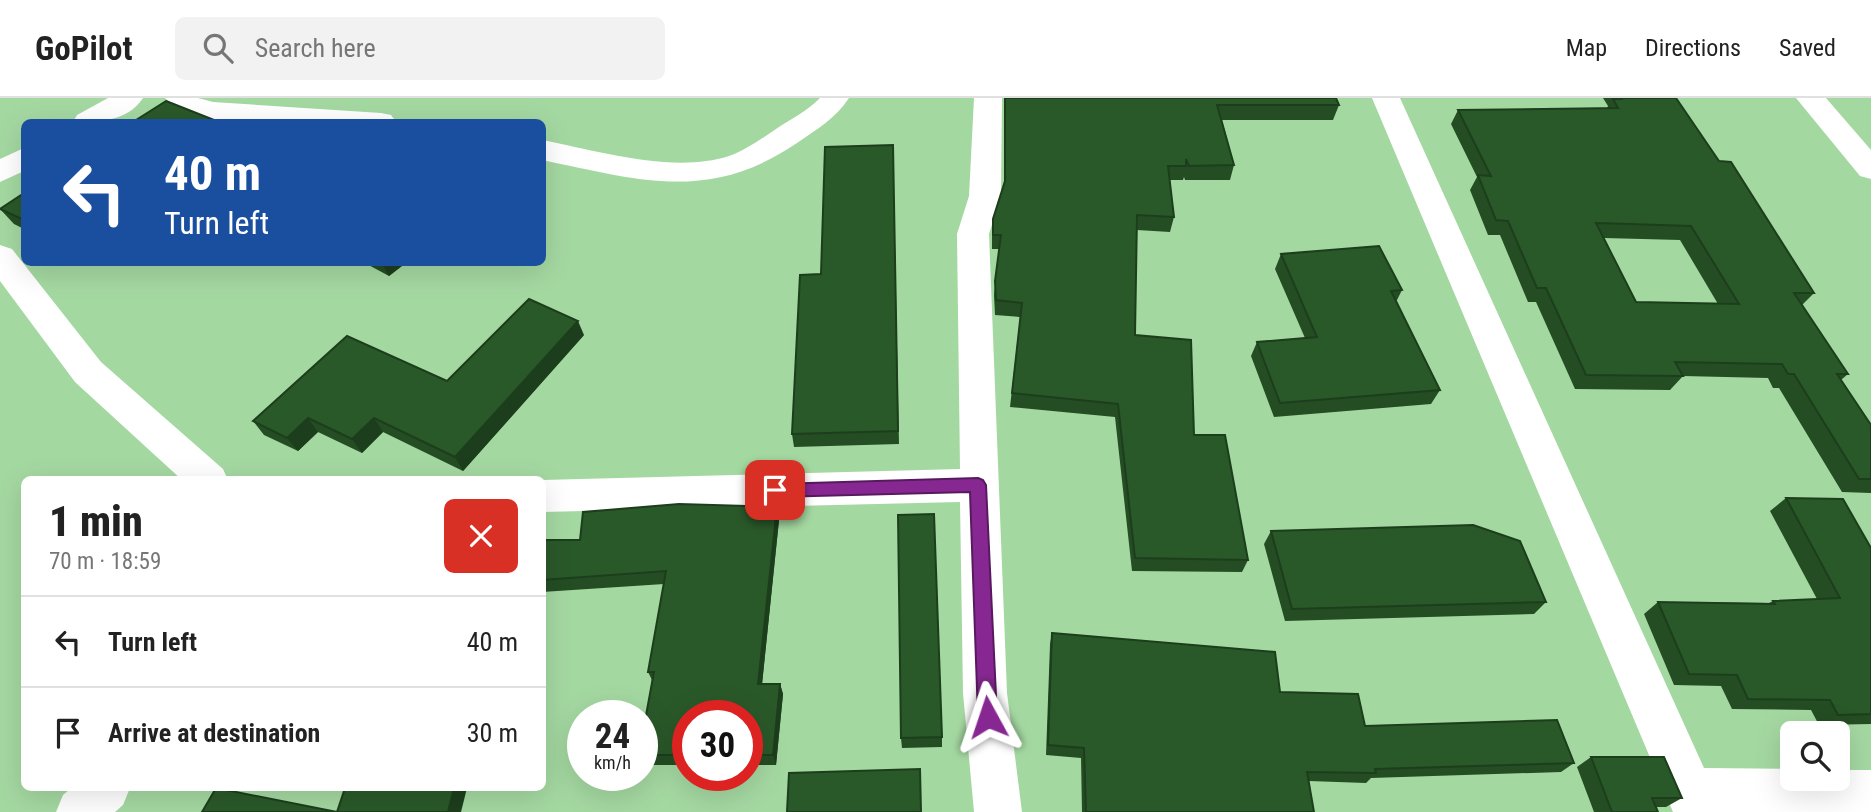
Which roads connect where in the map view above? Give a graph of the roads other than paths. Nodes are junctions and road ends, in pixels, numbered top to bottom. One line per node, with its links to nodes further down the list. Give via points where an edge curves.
1 (130, 98): 7 (street)
2 (179, 98): 8 (street, via 190,106 213,111)
3 (835, 98): 9 (street, via 827,110 763,152 708,170 665,172)
4 (988, 98): 15 (street, via 985,196 973,234)
5 (1386, 98): 19 (street)
6 (1810, 98): 11 (street)
7 (92, 119)
8 (335, 119)
9 (546, 151)
10 (21, 160): 12 (street)
11 (1871, 169)
12 (0, 172)
13 (0, 257): 14 (street, via 88,372)
14 (205, 476)
15 (978, 485): 16 (street); 21 (street, via 985,693)
16 (546, 495)
17 (103, 791): 20 (street)
18 (1871, 794): 19 (street)
19 (1693, 802)
20 (80, 812)
21 (998, 812)

